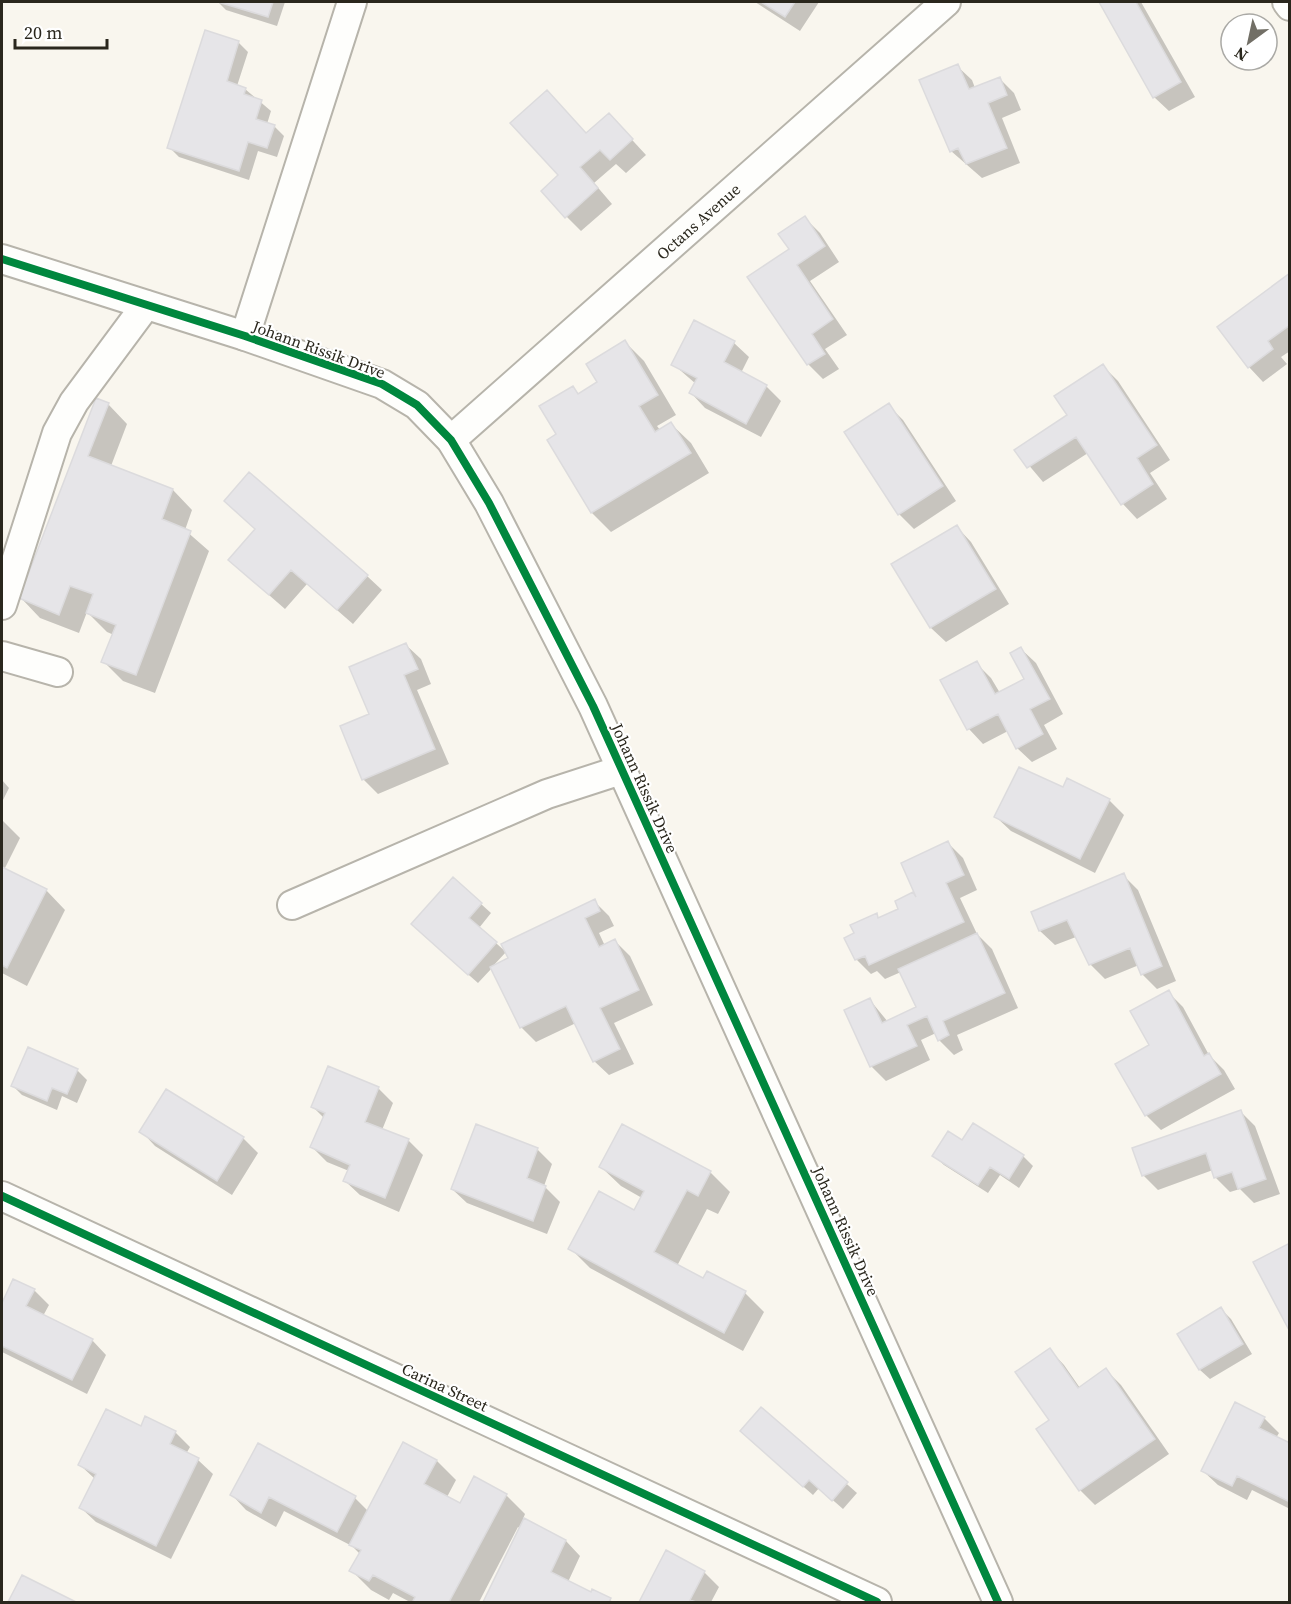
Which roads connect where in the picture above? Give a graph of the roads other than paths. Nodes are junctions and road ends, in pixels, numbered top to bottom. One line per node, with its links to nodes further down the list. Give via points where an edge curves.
1 (352, 2): 7 (street)
2 (946, 2): 8 (street, Octans Avenue)
3 (1287, 2): 4 (street)
4 (1290, 6)
5 (2, 259): 6 (street, Johann Rissik Drive)
6 (146, 305): 7 (street, Johann Rissik Drive); 9 (street, via 74,402 57,433)
7 (245, 336): 8 (street, Johann Rissik Drive, via 381,384 417,405)
8 (451, 440): 12 (street, Johann Rissik Drive, via 489,503 583,686)
9 (2, 604)
10 (2, 656): 11 (street)
11 (58, 672)
12 (621, 770): 13 (street, via 547,794); 16 (street, Johann Rissik Drive)
13 (292, 904)
14 (2, 1196): 15 (street, Carina Street)
15 (877, 1602)
16 (999, 1602)

